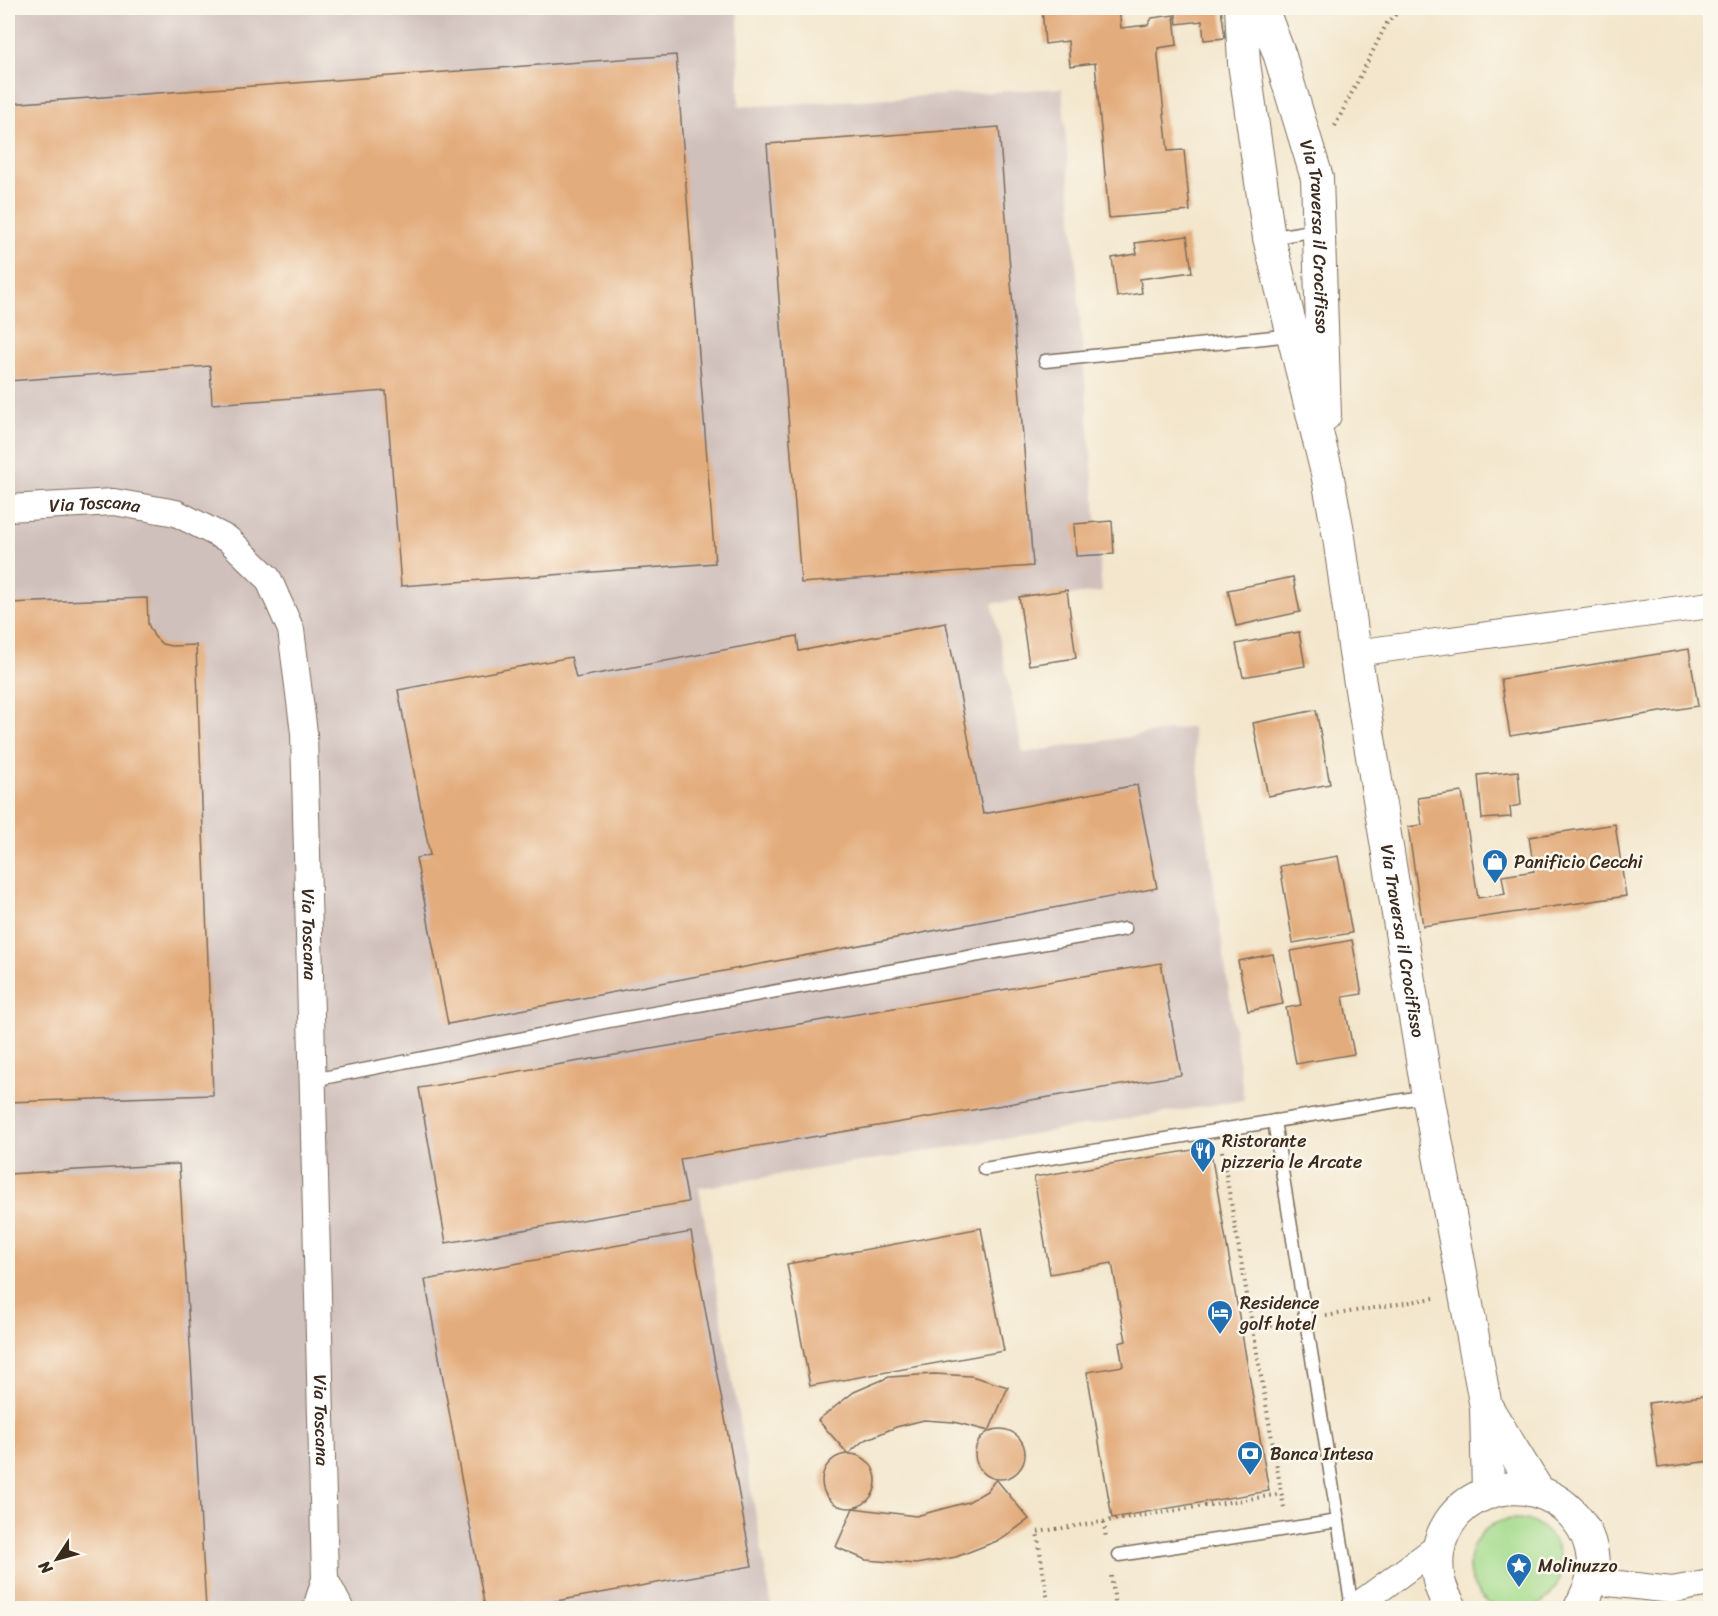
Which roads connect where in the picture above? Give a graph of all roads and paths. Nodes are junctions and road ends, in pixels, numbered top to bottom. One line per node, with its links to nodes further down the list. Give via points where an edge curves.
1 (1241, 8): 4 (street, Via Traversa il Crocifisso)
2 (1262, 8): 4 (street, Via Traversa il Crocifisso)
3 (1402, 8): 5 (path, via 1387,23 1328,141)
4 (1262, 60): 5 (street, Via Traversa il Crocifisso); 7 (street, Via Traversa il Crocifisso)
5 (1306, 142): 6 (street, Via Traversa il Crocifisso, via 1317,177)
6 (1319, 230): 7 (lane); 8 (street, Via Traversa il Crocifisso)
7 (1269, 238): 8 (street, Via Traversa il Crocifisso)
8 (1308, 335): 9 (lane); 12 (street, Via Traversa il Crocifisso)
9 (1045, 361)
10 (8, 508): 14 (street, Via Toscana, via 114,502 176,513 229,540 268,578 291,630 304,734)
11 (1710, 604): 12 (street)
12 (1355, 653): 15 (street, Via Traversa il Crocifisso)
13 (1125, 929): 14 (lane, via 609,1021)
14 (313, 1080): 30 (street, Via Toscana)
15 (1428, 1096): 16 (lane); 19 (street, Via Traversa il Crocifisso)
16 (1274, 1121): 17 (lane); 20 (lane)
17 (1218, 1130): 18 (lane); 21 (path)
18 (984, 1169)
19 (1465, 1293): 20 (path); 22 (street, Via Traversa il Crocifisso)
20 (1306, 1320): 21 (path); 26 (lane)
21 (1253, 1329): 25 (path)
22 (1486, 1407): 23 (street, Via Traversa il Crocifisso); 24 (street, Via Traversa il Crocifisso)
23 (1538, 1491): 24 (street, Via Traversa il Crocifisso, via 1511,1487); 32 (street, Via Traversa il Crocifisso, via 1571,1512 1591,1546 1593,1566)
24 (1488, 1492): 28 (street, Via Traversa il Crocifisso, via 1464,1505 1447,1527)
25 (1281, 1494): 27 (path); 35 (path, via 1037,1532)
26 (1338, 1521): 27 (lane); 36 (lane)
27 (1287, 1529): 29 (lane)
28 (1440, 1545): 36 (street); 37 (street, Via Traversa il Crocifisso, via 1437,1573)
29 (1119, 1555)
30 (325, 1579): 33 (street, Via Toscana); 34 (street, Via Toscana)
31 (1710, 1583): 32 (street)
32 (1583, 1601)
33 (316, 1608)
34 (340, 1608)
35 (1049, 1608)
36 (1353, 1608)
37 (1451, 1608)

